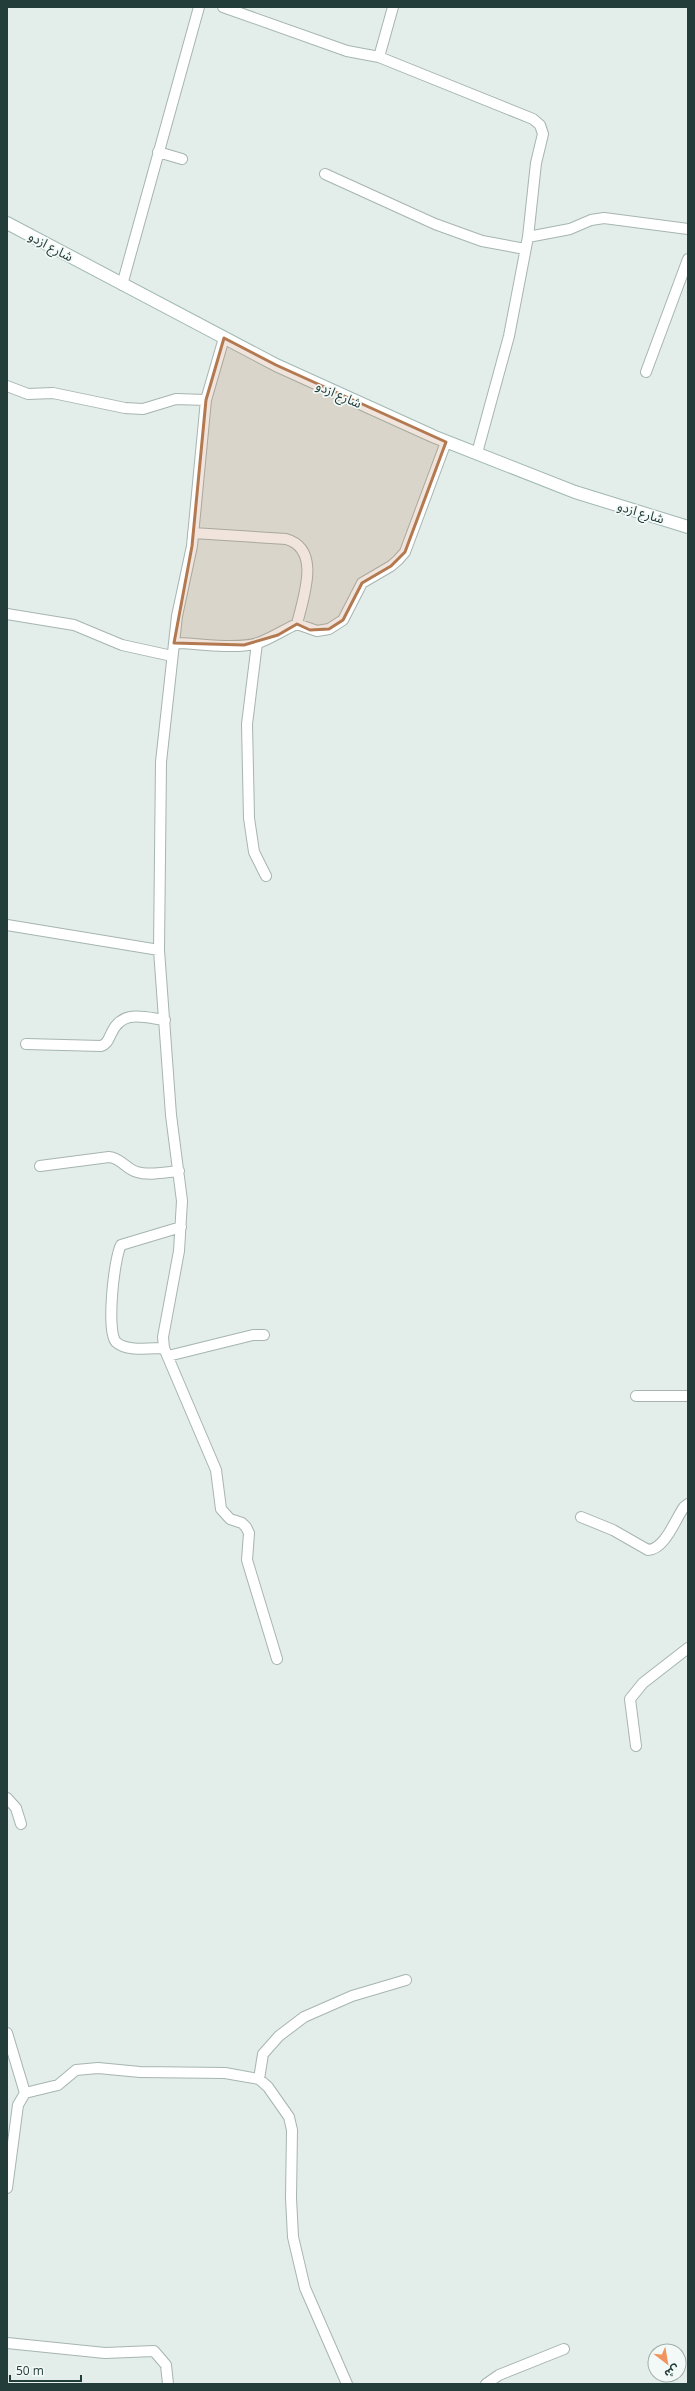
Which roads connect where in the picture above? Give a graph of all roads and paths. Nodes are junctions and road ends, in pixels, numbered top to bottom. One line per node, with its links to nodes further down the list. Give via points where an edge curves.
1 (199, 7): 5 (street)
2 (223, 7): 4 (street, via 347,51)
3 (393, 7): 4 (street)
4 (379, 57): 10 (street, via 533,119 540,125 544,134 536,163)
5 (158, 152): 6 (street); 13 (street)
6 (182, 159)
7 (325, 174): 11 (street, via 435,224 482,241)
8 (7, 223): 13 (street, شارع ازدو)
9 (688, 229): 10 (street, via 604,218 591,220 570,229)
10 (528, 237): 11 (street)
11 (526, 249): 19 (street, via 509,336)
12 (688, 259): 15 (street)
13 (122, 284): 14 (street, شارع ازدو)
14 (224, 338): 17 (street); 18 (street, شارع ازدو, via 276,365)
15 (646, 372)
16 (7, 386): 17 (street, via 28,394 53,393 143,410 176,399)
17 (206, 400): 21 (street)
18 (446, 442): 19 (street, شارع ازدو); 23 (street, via 405,552 391,566 362,583 343,620 329,629 317,631)
19 (477, 454): 20 (street, شارع ازدو, via 575,492)
20 (688, 526)
21 (193, 533): 23 (street, via 286,538 296,541 308,564); 24 (street)
22 (7, 614): 26 (street, via 74,625 122,645)
23 (297, 624): 25 (street)
24 (174, 642): 25 (street, via 244,645); 26 (street)
25 (257, 643): 27 (street, via 247,724 249,818 254,852)
26 (172, 656): 29 (street, via 160,762)
27 (266, 876)
28 (7, 925): 29 (street)
29 (159, 950): 30 (street)
30 (165, 1020): 31 (street, via 126,1017 116,1023 108,1041 101,1046); 33 (street, via 171,1114)
31 (26, 1044)
32 (40, 1166): 33 (street, via 109,1157 116,1158 135,1172 143,1174)
33 (179, 1172): 34 (street)
34 (181, 1227): 36 (street, via 179,1251 166,1314); 36 (street, via 121,1245 117,1252 111,1329 116,1341 123,1346)
35 (264, 1335): 36 (street)
36 (166, 1352): 42 (street, via 216,1470 221,1509 230,1519 246,1527 249,1533 247,1560)
37 (636, 1396): 38 (street)
38 (688, 1396)
39 (688, 1504): 40 (street, via 684,1506 661,1544 654,1550 648,1550 613,1530)
40 (581, 1517)
41 (688, 1648): 43 (street, via 643,1683 630,1699)
42 (277, 1659)
43 (636, 1746)
44 (7, 1798): 45 (street, via 16,1808)
45 (21, 1824)
46 (406, 1980): 48 (street, via 352,1996 304,2017 279,2036 263,2054)
47 (7, 2033): 49 (street)
48 (259, 2079): 49 (street, via 225,2073 140,2072 98,2068 76,2070 58,2085); 54 (street, via 268,2087 289,2117 292,2130 291,2198 294,2237 306,2288)
49 (25, 2093): 50 (street, via 18,2105)
50 (7, 2188)
51 (7, 2343): 53 (street, via 105,2353 154,2350 166,2365)
52 (564, 2349): 55 (street, via 499,2375)
53 (168, 2384)
54 (347, 2384)
55 (486, 2384)

